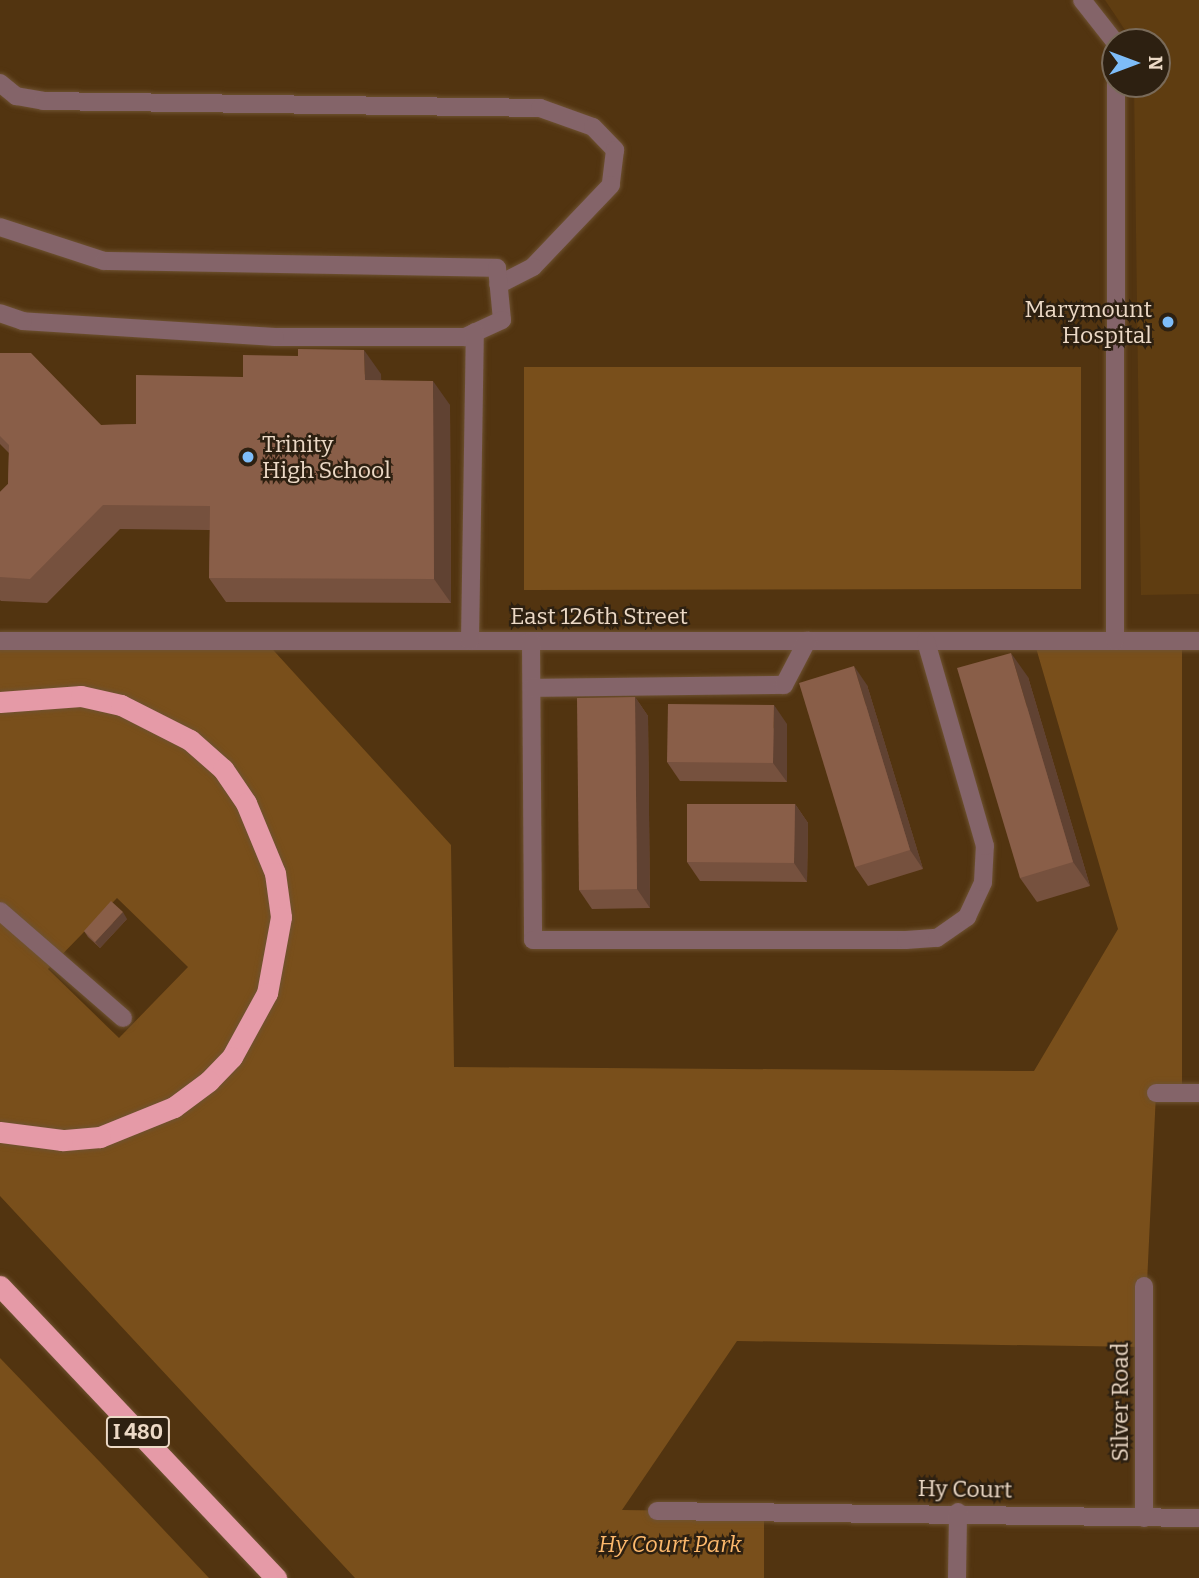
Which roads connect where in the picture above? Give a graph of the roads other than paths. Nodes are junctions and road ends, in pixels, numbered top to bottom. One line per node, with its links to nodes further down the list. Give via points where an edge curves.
1 (1082, 0): 2 (street)
2 (1104, 28)
3 (0, 83): 6 (street, via 16,96 43,101 540,108 593,127 615,150 611,184 533,267)
4 (1116, 98): 14 (street)
5 (0, 227): 6 (street, via 104,261 497,268)
6 (498, 285): 8 (street, via 502,320)
7 (0, 313): 8 (street, via 23,321 275,337 465,337)
8 (475, 332): 10 (street)
9 (0, 641): 10 (street, East 126th Street)
10 (470, 641): 11 (street, East 126th Street)
11 (531, 641): 12 (street, East 126th Street); 16 (street)
12 (807, 641): 13 (street, East 126th Street); 16 (street, via 784,685)
13 (926, 641): 14 (street, East 126th Street); 16 (street, via 985,846 983,882 967,917 936,938 533,940)
14 (1115, 641): 15 (street, East 126th Street)
15 (1199, 641)
16 (533, 688)
17 (0, 702): 22 (highway, via 81,696 121,705 190,740 223,769 246,803 275,873 281,917 267,993 232,1057 209,1081 174,1107 100,1137 62,1140)
18 (0, 911): 19 (street)
19 (122, 1018)
20 (1156, 1093): 21 (street)
21 (1199, 1093)
22 (0, 1132)
23 (0, 1286): 29 (highway, I 480)
24 (1144, 1286): 27 (street, Silver Road)
25 (657, 1511): 26 (street, Hy Court)
26 (958, 1512): 27 (street, Hy Court); 30 (street)
27 (1144, 1518): 28 (street, Hy Court)
28 (1199, 1518)
29 (276, 1578)
30 (957, 1578)

